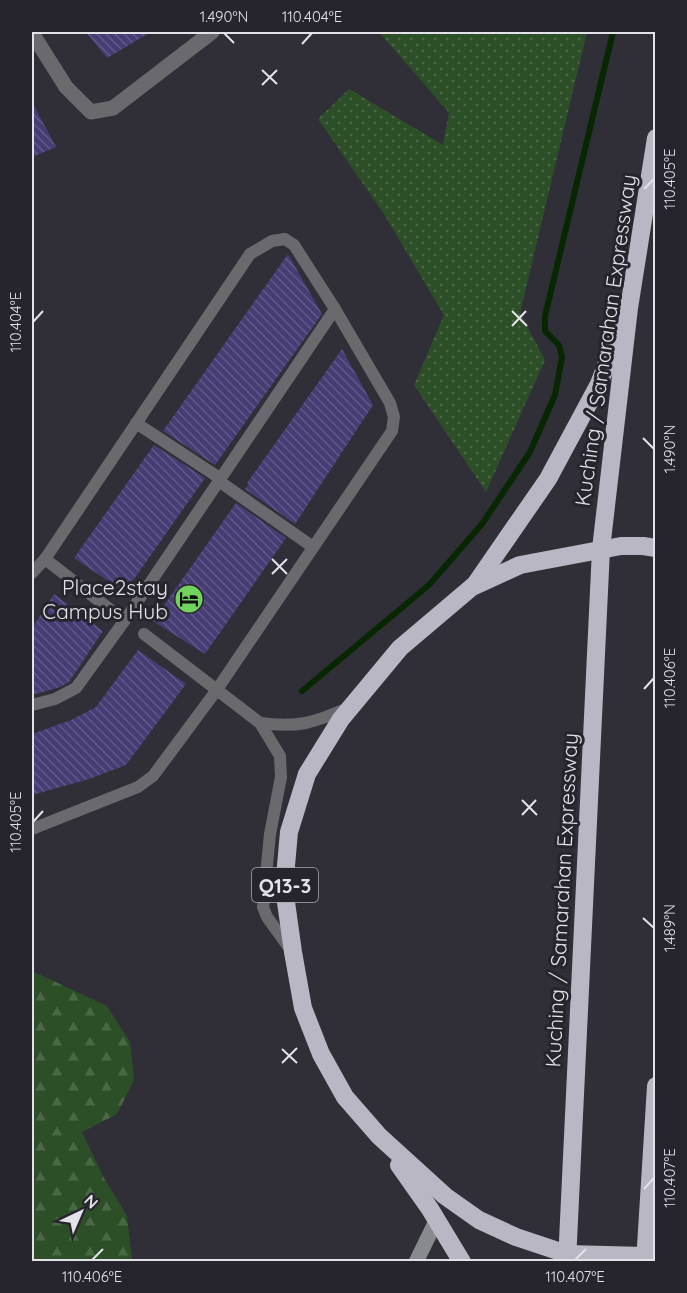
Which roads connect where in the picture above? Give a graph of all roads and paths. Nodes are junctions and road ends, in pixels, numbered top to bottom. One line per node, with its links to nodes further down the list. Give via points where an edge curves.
1 (212, 32): 2 (street, via 113,108 91,112 66,87)
2 (32, 33)
3 (656, 138): 4 (highway, Kuching / Samarahan Expressway)
4 (629, 308): 9 (highway, Kuching / Samarahan Expressway); 12 (highway, via 599,384 553,469)
5 (334, 309): 6 (lane, via 294,246 285,240 261,246 250,254); 7 (lane, via 390,403 394,417 386,441); 16 (lane, via 76,688)
6 (136, 423): 7 (lane); 10 (lane)
7 (313, 547): 15 (lane)
8 (656, 548): 9 (highway, Q13-3)
9 (601, 549): 12 (highway, Q13-3, via 520,565); 25 (highway, Kuching / Samarahan Expressway)
10 (45, 559): 11 (lane); 13 (lane)
11 (32, 573)
12 (472, 587): 17 (highway, Q13-3, via 400,648)
13 (116, 614)
14 (144, 634): 15 (lane)
15 (216, 691): 18 (lane); 19 (lane, via 153,776 138,787)
16 (32, 705)
17 (353, 705): 18 (lane, via 303,725); 20 (highway, Q13-3, via 307,774 289,832 284,888)
18 (260, 723): 20 (lane, via 280,756 281,777 270,834 263,908)
19 (32, 829)
20 (293, 952): 22 (highway, Q13-3, via 303,1008 321,1054 345,1097)
21 (656, 1086): 24 (highway, Q13-3)
22 (379, 1136): 23 (highway); 25 (highway, Q13-3, via 445,1196 479,1220)
23 (437, 1219): 26 (street); 27 (highway)
24 (648, 1257): 25 (highway, Q13-3)
25 (567, 1258)
26 (416, 1262)
27 (462, 1262)

